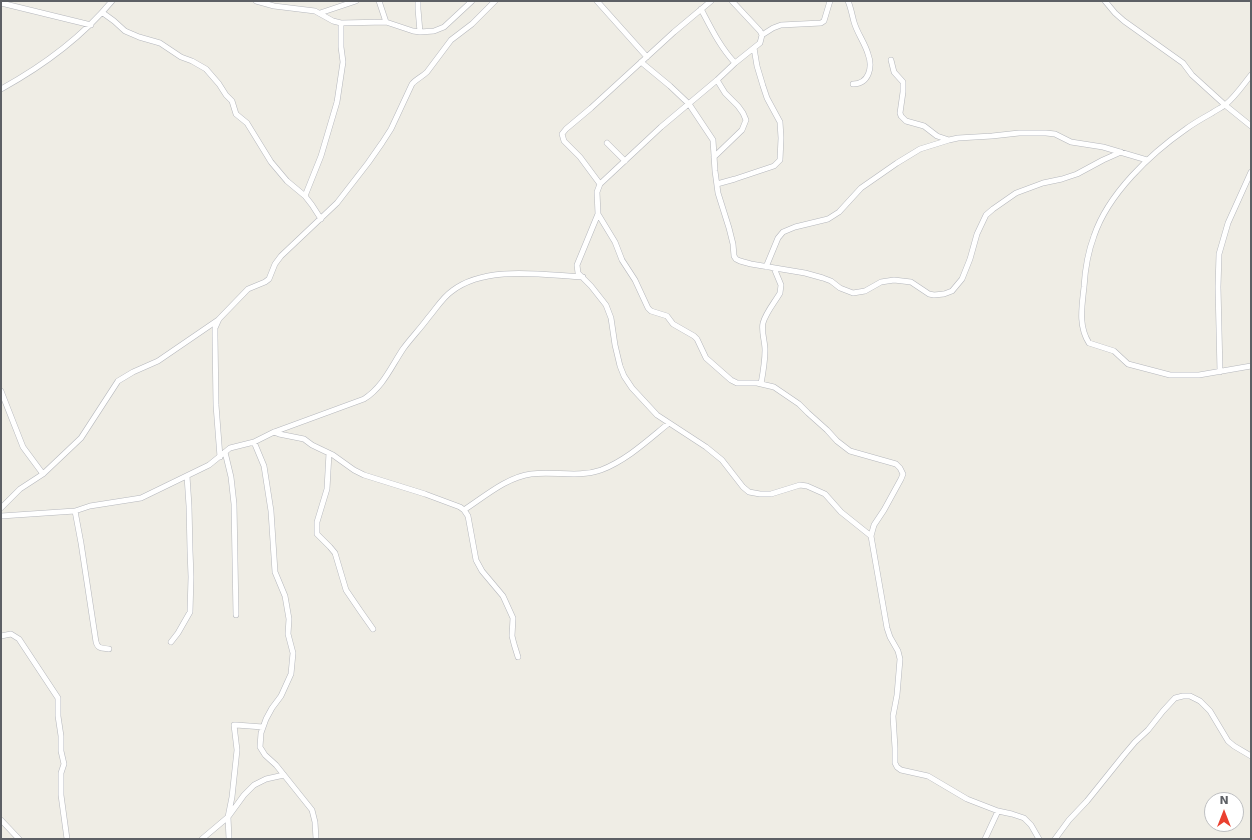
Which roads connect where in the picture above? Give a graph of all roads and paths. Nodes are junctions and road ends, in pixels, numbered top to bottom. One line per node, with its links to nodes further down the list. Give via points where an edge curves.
1 (112, 1): 16 (street)
2 (256, 1): 17 (street)
3 (356, 1): 17 (street)
4 (379, 1): 18 (street)
5 (418, 1): 21 (street)
6 (495, 1): 46 (street, via 451,40 427,72 415,80 382,143 348,191)
7 (597, 1): 24 (street)
8 (711, 1): 15 (street)
9 (732, 1): 22 (street)
10 (830, 1): 22 (street, via 824,21 821,23 781,25)
11 (848, 1): 30 (street, via 854,23 870,59 869,76 858,84)
12 (1106, 1): 33 (street, via 1124,21 1184,63 1192,75)
13 (470, 2): 21 (street, via 444,27)
14 (1, 3): 20 (street)
15 (701, 9): 24 (street); 27 (street, via 726,54)
16 (103, 12): 20 (street); 44 (street, via 125,31 160,43 206,69 232,101 236,114 247,123 271,162 287,181)
17 (320, 13): 19 (street)
18 (386, 22): 19 (street); 21 (street)
19 (341, 23): 44 (street, via 343,62 337,102 321,156)
20 (91, 25): 31 (street, via 47,60)
21 (420, 32)
22 (762, 35): 23 (street, via 760,43)
23 (754, 48): 27 (street); 43 (street, via 767,98 780,122 780,160 774,166)
24 (647, 57): 26 (street)
25 (891, 60): 35 (street, via 894,72 902,82 901,116 906,121 924,126 937,136)
26 (641, 62): 32 (street); 42 (street, via 562,134 564,141)
27 (735, 63): 29 (street)
28 (1251, 75): 33 (street)
29 (717, 80): 32 (street); 38 (street, via 725,93 744,113 746,120 742,130)
30 (853, 84)
31 (1, 89)
32 (689, 104): 38 (street, via 713,140); 40 (street)
33 (1225, 105): 34 (street); 39 (street, via 1185,129)
34 (1251, 126)
35 (949, 140): 37 (street, via 1046,133 1059,135 1071,142); 47 (street, via 920,149 897,162 861,188 840,212 828,219 783,232)
36 (607, 144): 40 (street)
37 (1121, 152): 39 (street); 48 (street, via 1077,174 1016,193 993,209 986,215 977,234 962,279 952,290 944,294 929,294 911,282 894,280 881,282 865,291 853,292 823,278)
38 (714, 157): 43 (street)
39 (1147, 160): 52 (street, via 1120,190 1094,235 1085,276 1082,330 1089,343 1114,351 1128,364 1170,375)
40 (625, 161): 42 (street)
41 (1251, 172): 52 (street, via 1228,223 1219,254)
42 (600, 184): 45 (street, via 597,192)
43 (718, 184): 47 (street, via 734,256 740,261)
44 (305, 196): 46 (street)
45 (598, 214): 49 (street, via 577,265 578,273); 53 (street, via 648,308 667,316 676,327 697,338 706,358 731,380 737,383)
46 (321, 219): 50 (street, via 281,256 269,279 248,289)
47 (766, 267): 48 (street)
48 (774, 268): 53 (street, via 781,289 763,324 765,364)
49 (583, 277): 55 (street, via 606,305 624,376 657,415); 56 (street, via 509,274 489,275 466,282 445,297 415,333 373,393 364,399)
50 (218, 319): 60 (street, via 215,328 216,405); 61 (street, via 158,361 118,381 80,438)
51 (1251, 366): 52 (street)
52 (1220, 372)
53 (761, 384): 67 (street, via 774,387 799,404 850,451 896,464 900,468 903,474 901,479 874,525)
54 (1, 391): 61 (street, via 23,446)
55 (669, 423): 64 (street, via 620,461 601,470 585,474 521,476); 67 (street, via 722,460 749,492 771,494 800,485 807,486 825,494 841,512)
56 (274, 432): 57 (street); 59 (street, via 304,439)
57 (254, 442): 58 (street, via 230,448); 74 (street, via 264,466 271,511 275,572 284,592 289,619 288,634 293,653 291,674 287,684 269,712)
58 (225, 452): 60 (street); 68 (street, via 234,504)
59 (328, 453): 64 (street, via 364,475 429,495); 69 (street, via 327,489 317,522 317,534 334,553 346,590)
60 (220, 457): 62 (street)
61 (43, 474): 63 (street, via 20,489)
62 (187, 476): 65 (street, via 141,498 90,506); 71 (street, via 190,612)
63 (1, 508)
64 (464, 510): 73 (street, via 468,516 476,560 503,596 513,618 512,636)
65 (75, 512): 66 (street); 72 (street, via 96,642 100,648)
66 (1, 516)
67 (871, 536): 77 (street, via 887,628 900,659 893,716 895,763 901,770 928,776 966,799)
68 (236, 615)
69 (373, 629)
70 (1, 636): 81 (street, via 11,634 19,639 58,698 64,764 61,795)
71 (171, 642)
72 (109, 648)
73 (518, 657)
74 (263, 727): 76 (street, via 261,750); 78 (street, via 234,725 237,750)
75 (1251, 756): 87 (street, via 1228,741 1210,711 1200,701 1190,696 1175,698)
76 (284, 775): 78 (street, via 254,785); 84 (street, via 312,810)
77 (998, 811): 85 (street); 86 (street, via 1024,818)
78 (228, 817): 82 (street); 83 (street)
79 (2, 823): 80 (street)
80 (19, 839)
81 (68, 839)
82 (202, 839)
83 (229, 839)
84 (316, 839)
85 (985, 839)
86 (1039, 839)
87 (1055, 839)

